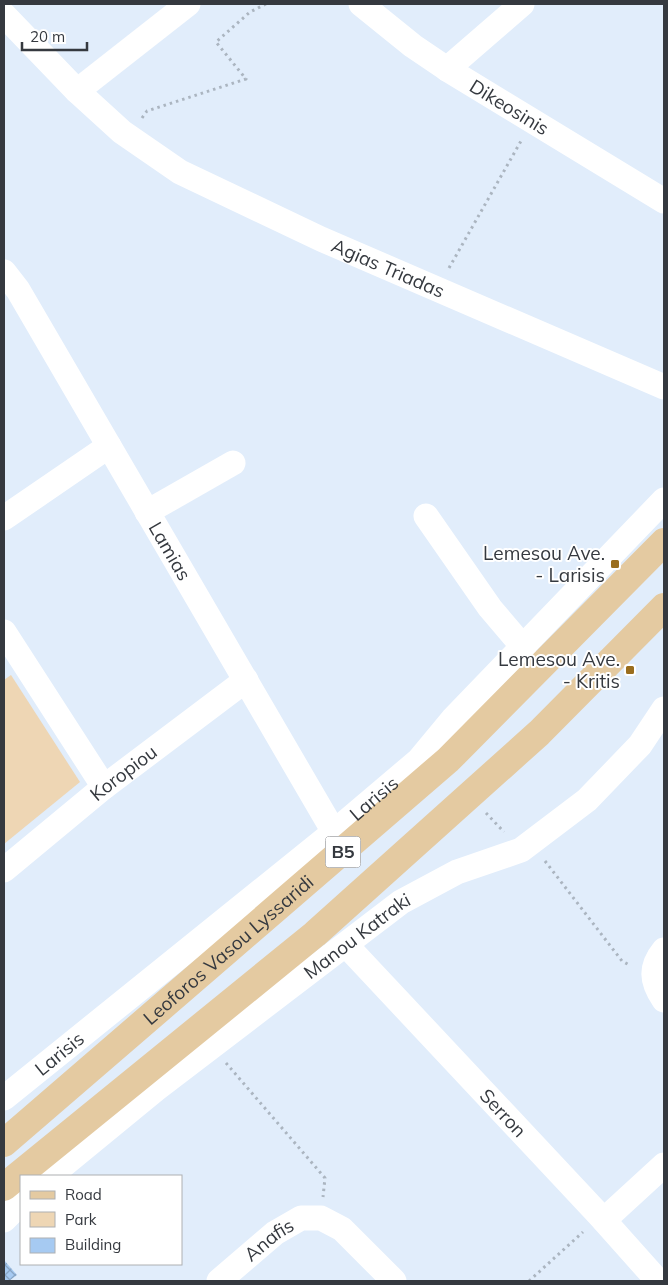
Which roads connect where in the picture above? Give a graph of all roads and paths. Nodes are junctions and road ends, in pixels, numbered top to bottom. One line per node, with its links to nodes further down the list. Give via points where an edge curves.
1 (188, 4): 7 (street)
2 (266, 4): 9 (path, via 250,12 216,42 246,78 147,111)
3 (361, 4): 6 (street, Dikeosinis)
4 (522, 4): 6 (street)
5 (4, 15): 7 (street, Agias Triadas)
6 (447, 69): 8 (street, Dikeosinis)
7 (77, 91): 9 (street, Agias Triadas)
8 (533, 121): 10 (street, Dikeosinis); 12 (path)
9 (124, 134): 12 (street, Agias Triadas, via 180,172 321,239)
10 (664, 201)
11 (4, 272): 14 (street, Lamias, via 18,290)
12 (437, 289): 13 (street, Agias Triadas)
13 (664, 387)
14 (109, 446): 17 (street, Lamias); 19 (street)
15 (233, 464): 17 (street)
16 (664, 500): 23 (street, Larisis)
17 (147, 512): 24 (street, Lamias)
18 (426, 516): 23 (street, via 490,608)
19 (4, 518)
20 (664, 542): 36 (main road, Leoforos Vasou Lyssaridi / B5, via 448,760)
21 (664, 607): 39 (main road, Leoforos Vasou Lyssaridi / B5, via 539,733 315,934)
22 (4, 632): 26 (street)
23 (524, 648): 27 (street, Larisis, via 453,719 419,760)
24 (246, 680): 26 (street, Koropiou); 27 (street, Lamias)
25 (664, 709): 28 (street, Manou Katraki, via 640,746 587,800)
26 (104, 787): 29 (street, Koropiou)
27 (334, 832): 35 (street, Larisis)
28 (531, 843): 30 (street, Manou Katraki, via 521,850 457,872 401,902); 32 (path, via 622,961)
29 (4, 870)
30 (346, 945): 34 (street, Manou Katraki); 42 (street, Serron)
31 (664, 950): 32 (street, via 656,960)
32 (653, 978): 33 (street)
33 (664, 1000)
34 (212, 1048): 38 (street, Manou Katraki); 41 (path, via 325,1178)
35 (4, 1098)
36 (4, 1143)
37 (664, 1165): 42 (street)
38 (51, 1175)
39 (4, 1187)
40 (20, 1204): 43 (street)
41 (321, 1218): 44 (street, Anafis, via 301,1218 275,1233); 45 (street, Anafis, via 342,1229)
42 (602, 1218): 46 (path); 47 (street, Serron)
43 (4, 1220)
44 (219, 1281)
45 (394, 1281)
46 (529, 1281)
47 (658, 1281)

